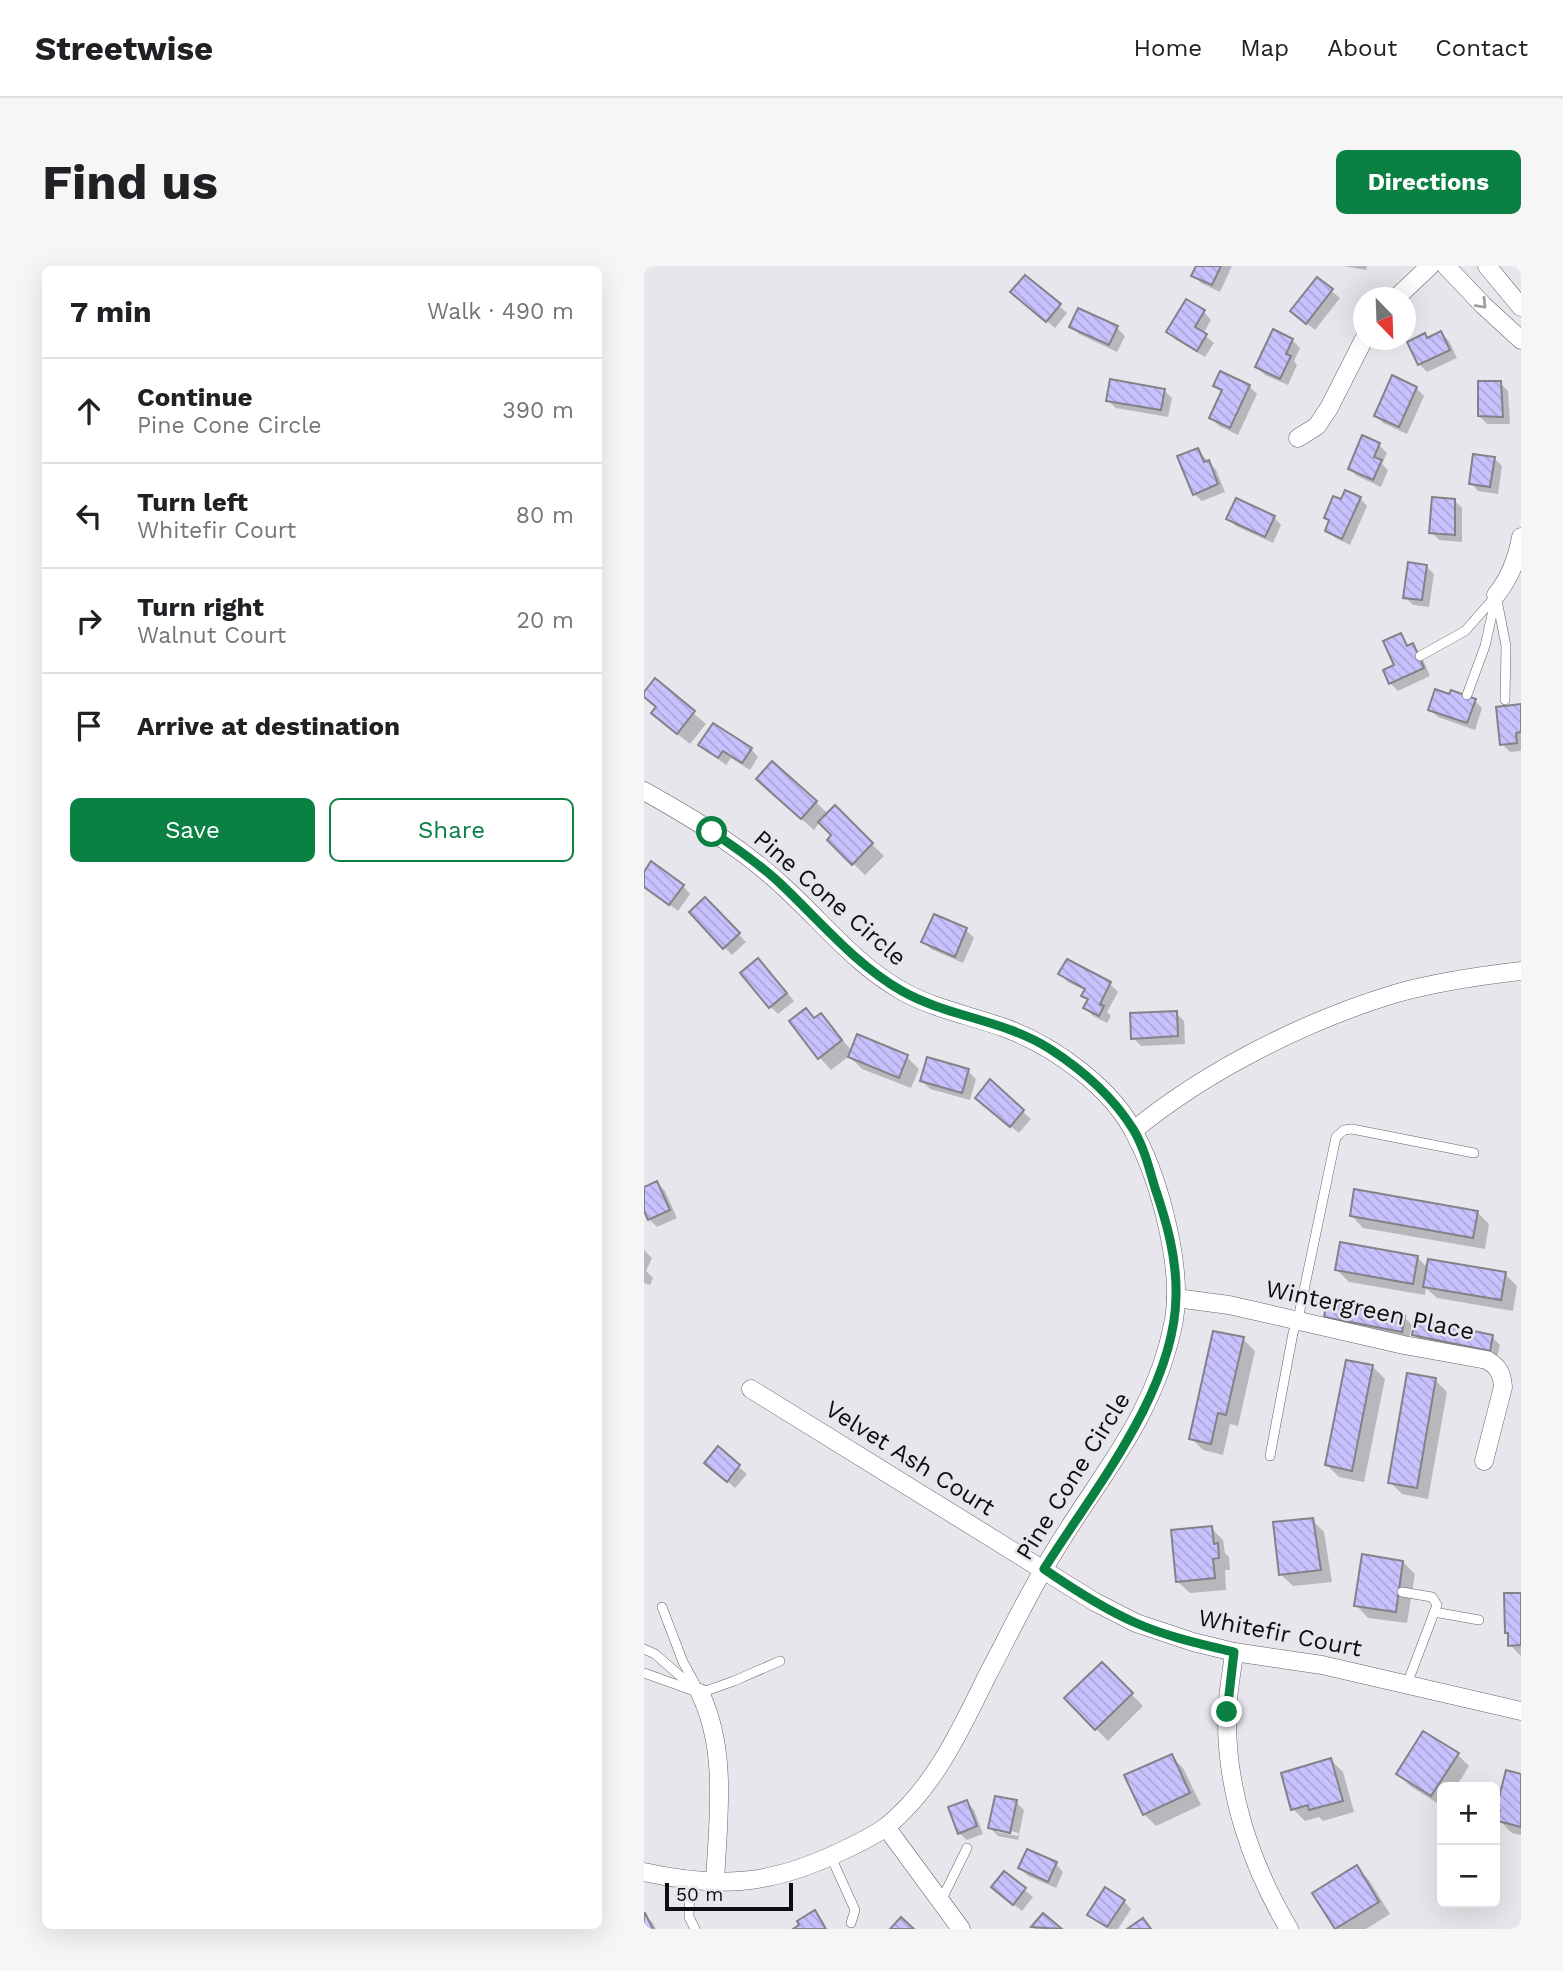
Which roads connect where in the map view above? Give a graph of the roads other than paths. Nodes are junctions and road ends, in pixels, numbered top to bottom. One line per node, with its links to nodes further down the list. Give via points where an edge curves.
1 (1430, 266): 4 (street)
2 (1446, 266): 6 (street, one-way to 6)
3 (1487, 266): 5 (street)
4 (1408, 287)
5 (1521, 307)
6 (1521, 340)
7 (1358, 350): 8 (street, via 1317,426)
8 (1298, 438)
9 (1521, 537): 10 (street, via 1515,563)
10 (1496, 595): 11 (lane, via 1465,631); 12 (lane, via 1485,646); 13 (lane, via 1506,646)
11 (1420, 656)
12 (1467, 695)
13 (1506, 700)
14 (644, 791): 16 (street, Pine Cone Circle, via 740,850 785,887 855,958 902,991 1049,1048 1094,1084)
15 (1521, 971): 16 (street, via 1455,979 1350,1009 1241,1059)
16 (1134, 1130): 18 (street, Pine Cone Circle, via 1167,1229)
17 (1474, 1153): 19 (lane, via 1352,1129 1336,1137)
18 (1176, 1298): 19 (street, Wintergreen Place); 23 (street, Pine Cone Circle, via 1162,1367 1142,1415)
19 (1298, 1320): 21 (lane); 22 (street, Wintergreen Place, via 1494,1364 1503,1387)
20 (751, 1389): 23 (street, Velvet Ash Court)
21 (1270, 1455)
22 (1484, 1461)
23 (1044, 1569): 29 (street, Whitefir Court, via 1136,1623); 35 (street, Pine Cone Circle, via 940,1763)
24 (1402, 1592): 26 (lane, via 1432,1597 1437,1605)
25 (662, 1607): 33 (lane)
26 (1434, 1612): 27 (lane); 32 (lane)
27 (1479, 1620)
28 (644, 1649): 33 (lane)
29 (1234, 1652): 32 (street, Whitefir Court); 45 (street, via 1227,1736 1235,1793 1260,1875)
30 (780, 1661): 33 (lane)
31 (644, 1674): 33 (lane)
32 (1407, 1684): 34 (street, Whitefir Court)
33 (700, 1693): 40 (street, via 717,1744)
34 (1521, 1711)
35 (886, 1827): 37 (street, Pine Cone Circle); 41 (street)
36 (967, 1848): 41 (lane)
37 (831, 1857): 40 (street, Pine Cone Circle, via 762,1880); 42 (lane, via 855,1910)
38 (644, 1872): 39 (street, Pine Cone Circle)
39 (690, 1880): 40 (street, Pine Cone Circle); 43 (lane, via 689,1917)
40 (715, 1882)
41 (940, 1903): 44 (street)
42 (851, 1923)
43 (695, 1929)
44 (961, 1929)
45 (1289, 1929)

